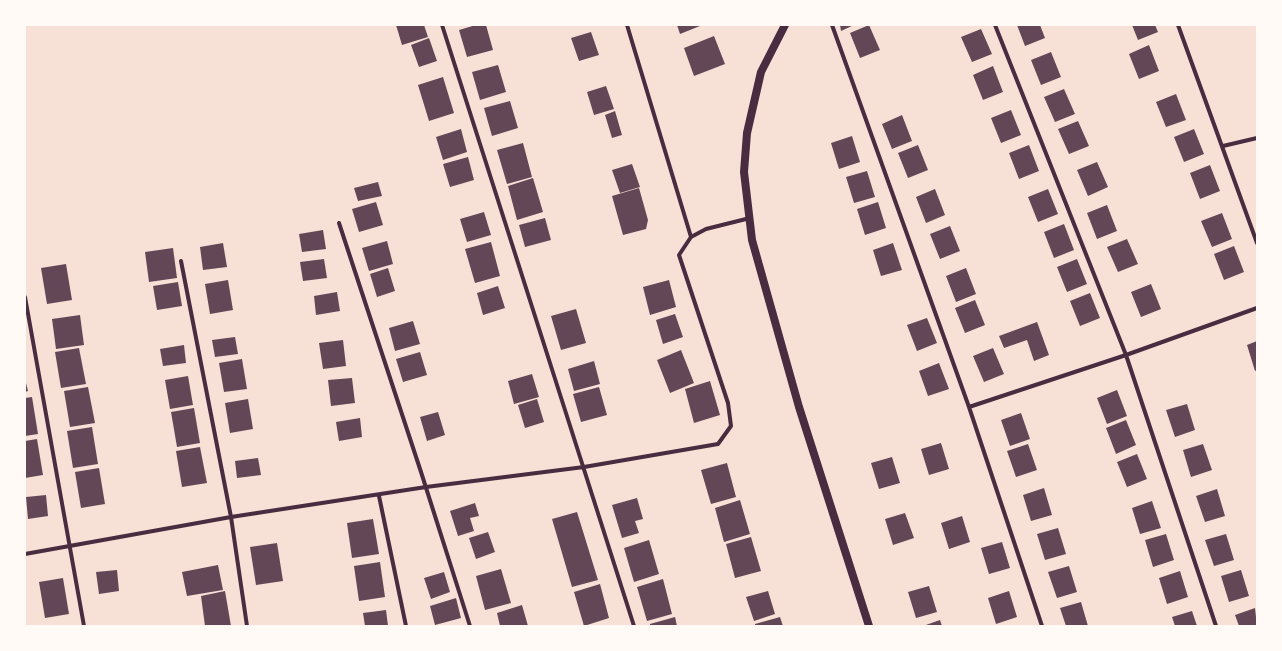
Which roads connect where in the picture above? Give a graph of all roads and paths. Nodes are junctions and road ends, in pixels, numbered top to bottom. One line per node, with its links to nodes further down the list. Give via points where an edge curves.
1 (442, 25): 18 (street)
2 (627, 25): 11 (street)
3 (785, 25): 9 (main road, via 761,72 747,133 744,172)
4 (832, 25): 17 (street)
5 (995, 25): 16 (street)
6 (1178, 25): 8 (street)
7 (1257, 138): 8 (street)
8 (1223, 146): 12 (street)
9 (750, 218): 11 (street, via 706,230); 29 (main road, via 752,240 799,407)
10 (339, 223): 19 (street)
11 (691, 237): 18 (street, via 679,255 728,403 731,426 718,444)
12 (1257, 243)
13 (181, 261): 21 (street)
14 (25, 297): 22 (street)
15 (1257, 308): 16 (street)
16 (1126, 355): 17 (street); 31 (street)
17 (969, 406): 30 (street)
18 (584, 467): 19 (street); 28 (street)
19 (426, 487): 20 (street); 27 (street)
20 (379, 496): 21 (street); 26 (street)
21 (231, 517): 22 (street); 25 (street)
22 (70, 547): 23 (street); 24 (street)
23 (25, 554)
24 (84, 626)
25 (247, 626)
26 (406, 626)
27 (470, 626)
28 (634, 626)
29 (869, 626)
30 (1042, 626)
31 (1216, 626)

